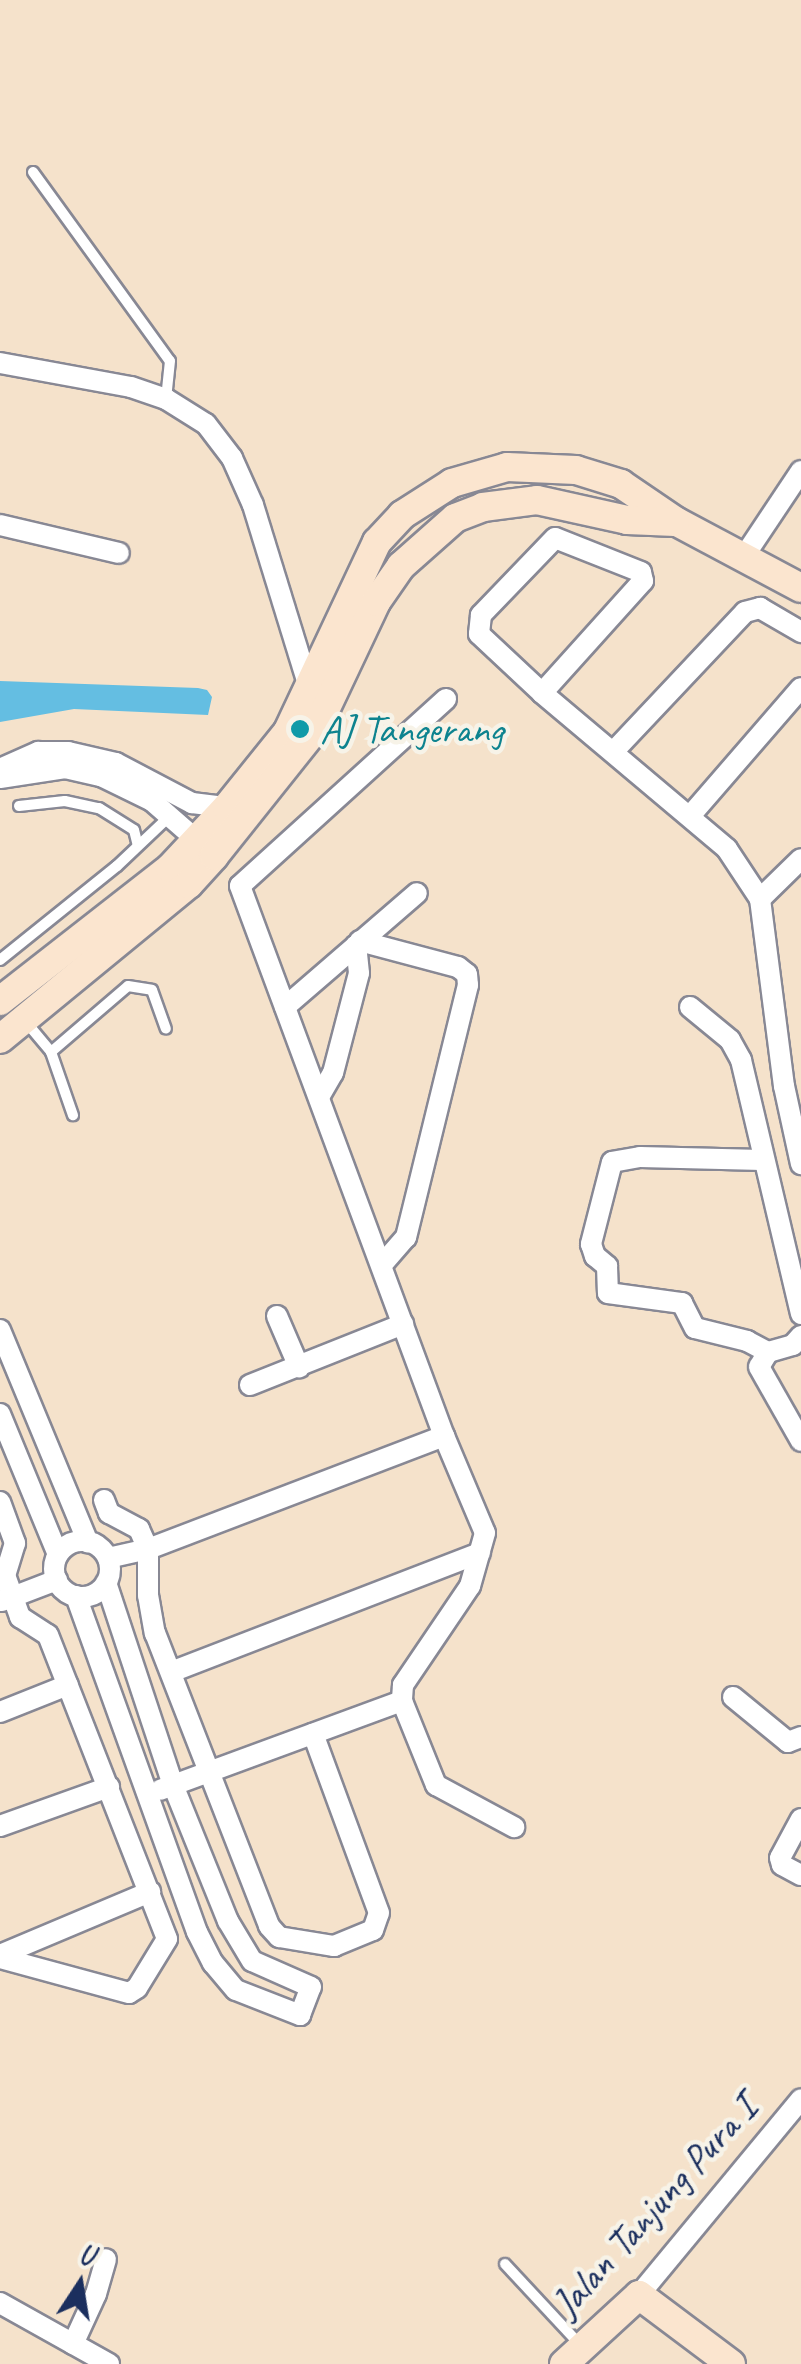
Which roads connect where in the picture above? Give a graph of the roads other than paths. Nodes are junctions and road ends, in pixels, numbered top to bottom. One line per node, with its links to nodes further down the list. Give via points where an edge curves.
1 (34, 172): 3 (lane, via 170,361)
2 (0, 364): 3 (street)
3 (166, 399): 12 (street, via 206,424 232,458)
4 (801, 471): 7 (street)
5 (0, 526): 6 (street)
6 (119, 553)
7 (745, 556): 8 (street); 12 (street, via 621,484 576,470 507,467 452,483 377,542 353,586)
8 (801, 588)
9 (801, 632): 14 (street, via 752,608)
10 (801, 688): 20 (street)
11 (542, 693): 11 (street, via 644,576 554,538 478,624 478,634); 14 (street)
12 (319, 697): 18 (street); 22 (street, via 294,760)
13 (446, 699): 30 (street, via 240,886)
14 (614, 752): 20 (street)
15 (0, 770): 18 (street, via 38,752 68,752 116,762 192,803)
16 (0, 778): 19 (street, via 66,768 100,776)
17 (19, 806): 21 (lane, via 65,801 99,808 134,830)
18 (226, 807): 22 (street)
19 (171, 815): 21 (lane); 22 (street)
20 (690, 816): 25 (street, via 727,849)
21 (138, 846): 27 (lane)
22 (206, 848): 28 (street, via 170,868); 31 (street, via 189,884)
23 (801, 858): 25 (street)
24 (416, 892): 26 (street)
25 (760, 899): 35 (street, via 762,945)
26 (358, 943): 30 (street); 36 (street, via 359,973 334,1073); 41 (street, via 467,974 406,1237)
27 (0, 960)
28 (0, 1001)
29 (690, 1006): 39 (street, via 730,1040 740,1060)
30 (285, 1007): 36 (street)
31 (26, 1022): 33 (street); 34 (lane)
32 (166, 1030): 34 (lane, via 152,990 128,986)
33 (0, 1039)
34 (51, 1052): 38 (lane)
35 (792, 1084): 37 (street)
36 (319, 1097): 41 (street)
37 (795, 1112): 40 (street)
38 (74, 1115)
39 (762, 1160): 42 (street); 47 (street, via 612,1162 590,1244 607,1266 608,1293 682,1303 694,1328)
40 (801, 1164)
41 (382, 1265): 44 (street)
42 (801, 1314)
43 (276, 1316): 48 (street)
44 (404, 1324): 48 (street); 51 (street)
45 (0, 1330): 55 (street)
46 (801, 1336): 47 (street)
47 (768, 1352): 52 (street, via 759,1367)
48 (299, 1366): 49 (street)
49 (250, 1385)
50 (0, 1414): 58 (street)
51 (444, 1436): 56 (street); 57 (street, via 485,1533)
52 (801, 1441)
53 (104, 1500): 56 (street, via 109,1513 139,1529)
54 (0, 1502): 63 (street, via 15,1543 4,1575)
55 (88, 1542): 58 (street); 59 (street)
56 (148, 1549): 59 (street); 64 (street, via 148,1596)
57 (480, 1552): 64 (street); 67 (street, via 470,1586 403,1684)
58 (58, 1555): 60 (street)
59 (108, 1558): 61 (street)
60 (57, 1580): 62 (street); 63 (street)
61 (106, 1583): 62 (street); 72 (street)
62 (76, 1596): 74 (street)
63 (6, 1599): 65 (street, via 48,1636)
64 (171, 1672): 71 (street)
65 (68, 1685): 68 (street); 73 (street)
66 (733, 1697): 70 (street, via 788,1742)
67 (402, 1701): 69 (street); 77 (street, via 436,1785)
68 (0, 1712)
69 (312, 1734): 71 (street); 71 (street, via 379,1913 373,1930 334,1946 278,1936 270,1926)
70 (801, 1737)
71 (210, 1772): 72 (street)
72 (173, 1785): 74 (street); 74 (street, via 240,1946 252,1961 311,1987 300,2015 236,1990 213,1963)
73 (109, 1788): 76 (street); 79 (street)
74 (147, 1794)
75 (801, 1819): 78 (street, via 780,1858)
76 (0, 1826)
77 (514, 1827)
78 (801, 1875)
79 (150, 1892): 80 (street); 80 (street, via 167,1939 129,1994)
80 (0, 1957)
81 (801, 2100): 84 (street, Jalan Tanjung Pura I)
82 (106, 2259): 86 (street)
83 (504, 2264): 87 (lane)
84 (638, 2295): 87 (street, Jalan Tanjung Pura I); 89 (street)
85 (0, 2303): 86 (street)
86 (72, 2344): 88 (street)
87 (573, 2356)
88 (109, 2364)
89 (731, 2364)

